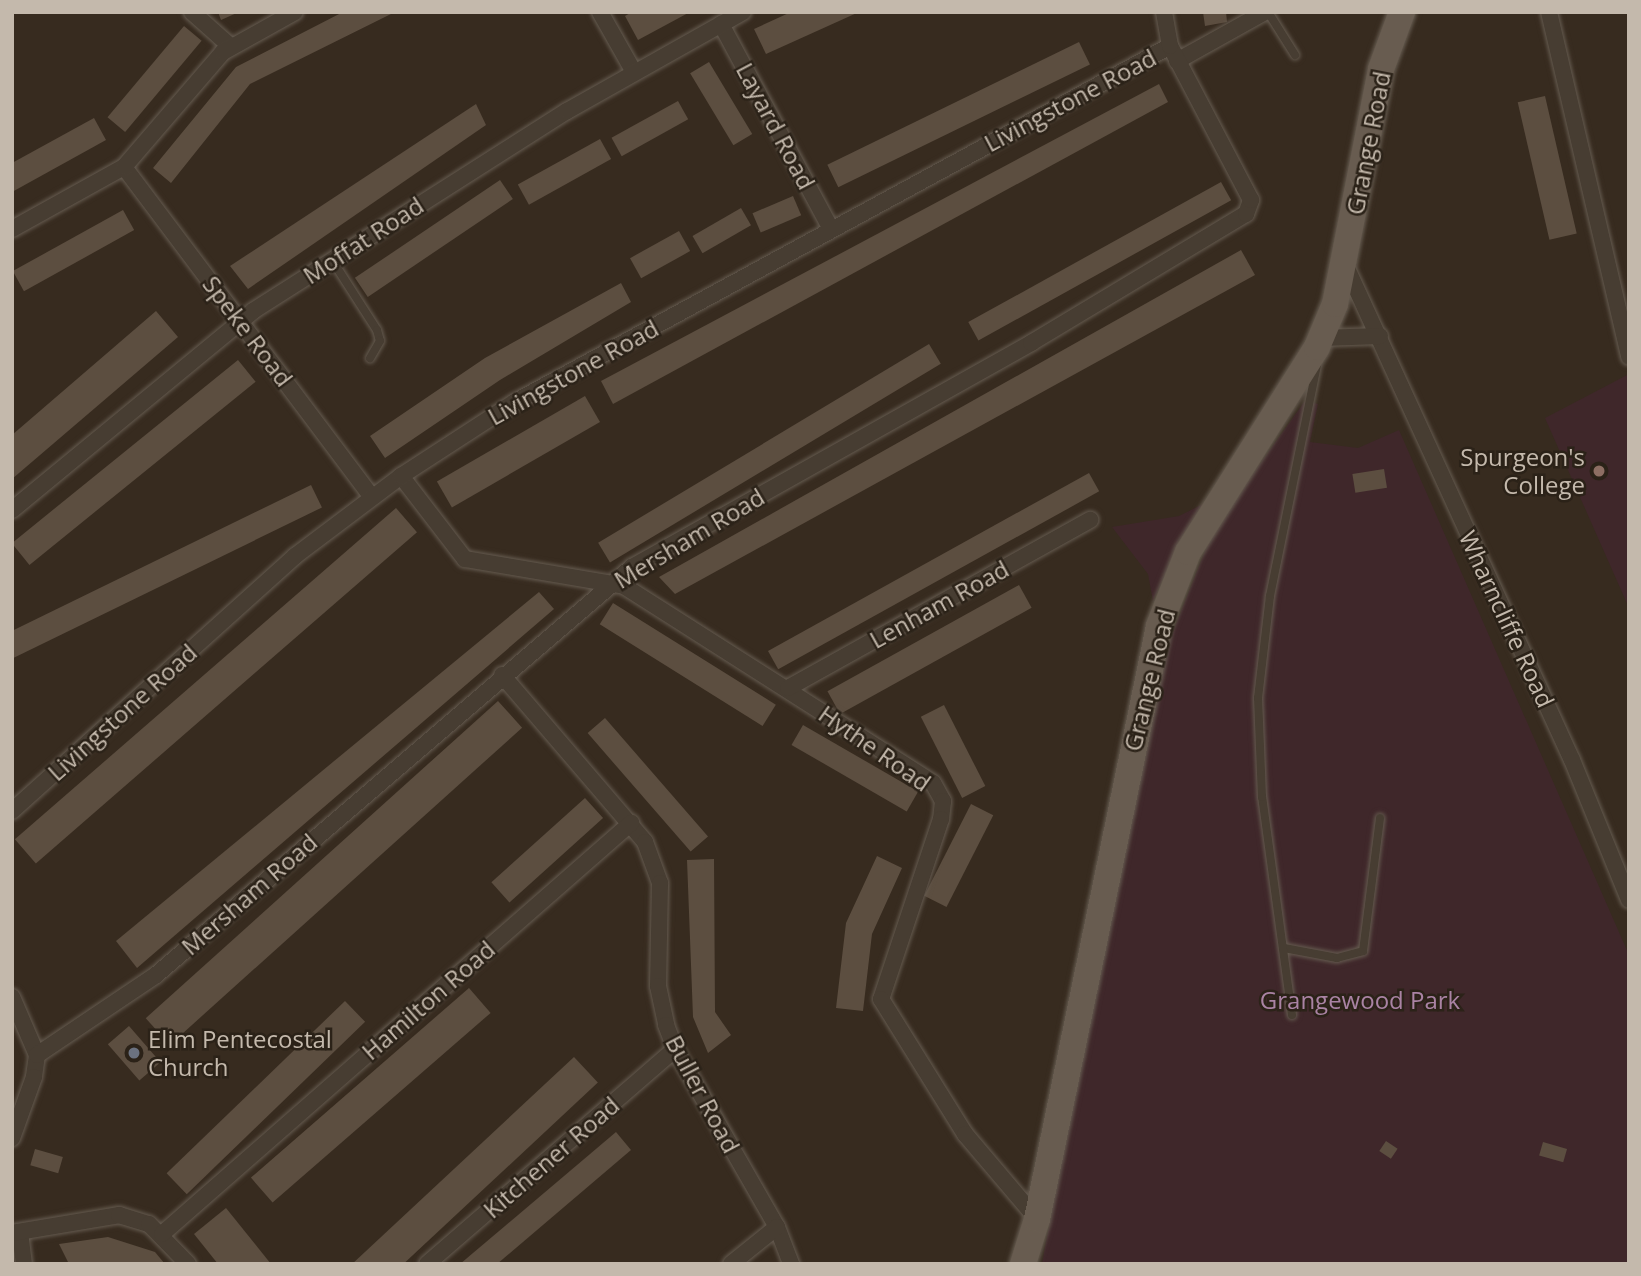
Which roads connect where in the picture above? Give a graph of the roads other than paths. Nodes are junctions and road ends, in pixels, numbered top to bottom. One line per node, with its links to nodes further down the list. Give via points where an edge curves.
1 (192, 12): 10 (street)
2 (295, 12): 10 (street)
3 (600, 12): 13 (street)
4 (743, 12): 9 (street, Moffat Road)
5 (1164, 12): 11 (street, Livingstone Road)
6 (1267, 12): 11 (street); 12 (lane)
7 (1549, 12): 22 (street)
8 (1395, 14): 18 (main road, Grange Road)
9 (721, 23): 13 (street, Moffat Road); 16 (street, Layard Road)
10 (230, 46): 14 (street)
11 (1173, 53): 16 (street, Livingstone Road); 28 (street, Mersham Road, via 1251,200 1246,214)
12 (1295, 55)
13 (634, 72): 17 (street, Moffat Road)
14 (124, 167): 15 (street); 19 (street, Speke Road)
15 (12, 229)
16 (831, 229): 24 (street, Livingstone Road, via 515,402)
17 (332, 261): 19 (street, Moffat Road); 23 (lane, via 377,330 380,341)
18 (1345, 264): 20 (street, Wharncliffe Road); 21 (main road, Grange Road)
19 (241, 322): 25 (street, Speke Road); 26 (street, Moffat Road)
20 (1380, 336): 21 (street); 34 (street, Wharncliffe Road, via 1572,760)
21 (1319, 343): 35 (lane, via 1317,383 1270,596 1258,698 1261,786); 41 (main road, Grange Road, via 1188,552 1159,626)
22 (1629, 357)
23 (370, 358)
24 (401, 476): 25 (street, Livingstone Road); 28 (street, Hythe Road, via 465,559)
25 (371, 496): 31 (street, Livingstone Road, via 295,556)
26 (12, 510)
27 (1090, 520): 30 (street, Lenham Road)
28 (613, 582): 29 (street, Mersham Road); 30 (street, Hythe Road)
29 (502, 675): 33 (street, Buller Road); 39 (street, Mersham Road, via 146,983)
30 (788, 688): 41 (street, Hythe Road, via 933,783 943,801 881,999 965,1134)
31 (12, 811)
32 (1380, 818): 35 (lane, via 1363,951 1337,958)
33 (631, 823): 38 (street, Buller Road, via 645,842 660,883 658,986); 44 (street, Hamilton Road)
34 (1629, 900)
35 (1284, 948): 37 (lane)
36 (12, 997): 39 (street)
37 (1292, 1015)
38 (674, 1049): 42 (street, Buller Road); 47 (street, Kitchener Road)
39 (37, 1055): 40 (street)
40 (12, 1138)
41 (1037, 1219): 50 (main road, Grange Road)
42 (777, 1227): 48 (street); 49 (street, Buller Road)
43 (16, 1232): 44 (street, via 119,1215); 45 (street)
44 (162, 1234): 46 (street)
45 (24, 1264)
46 (188, 1264)
47 (428, 1264)
48 (731, 1264)
49 (791, 1264)
50 (1023, 1264)

